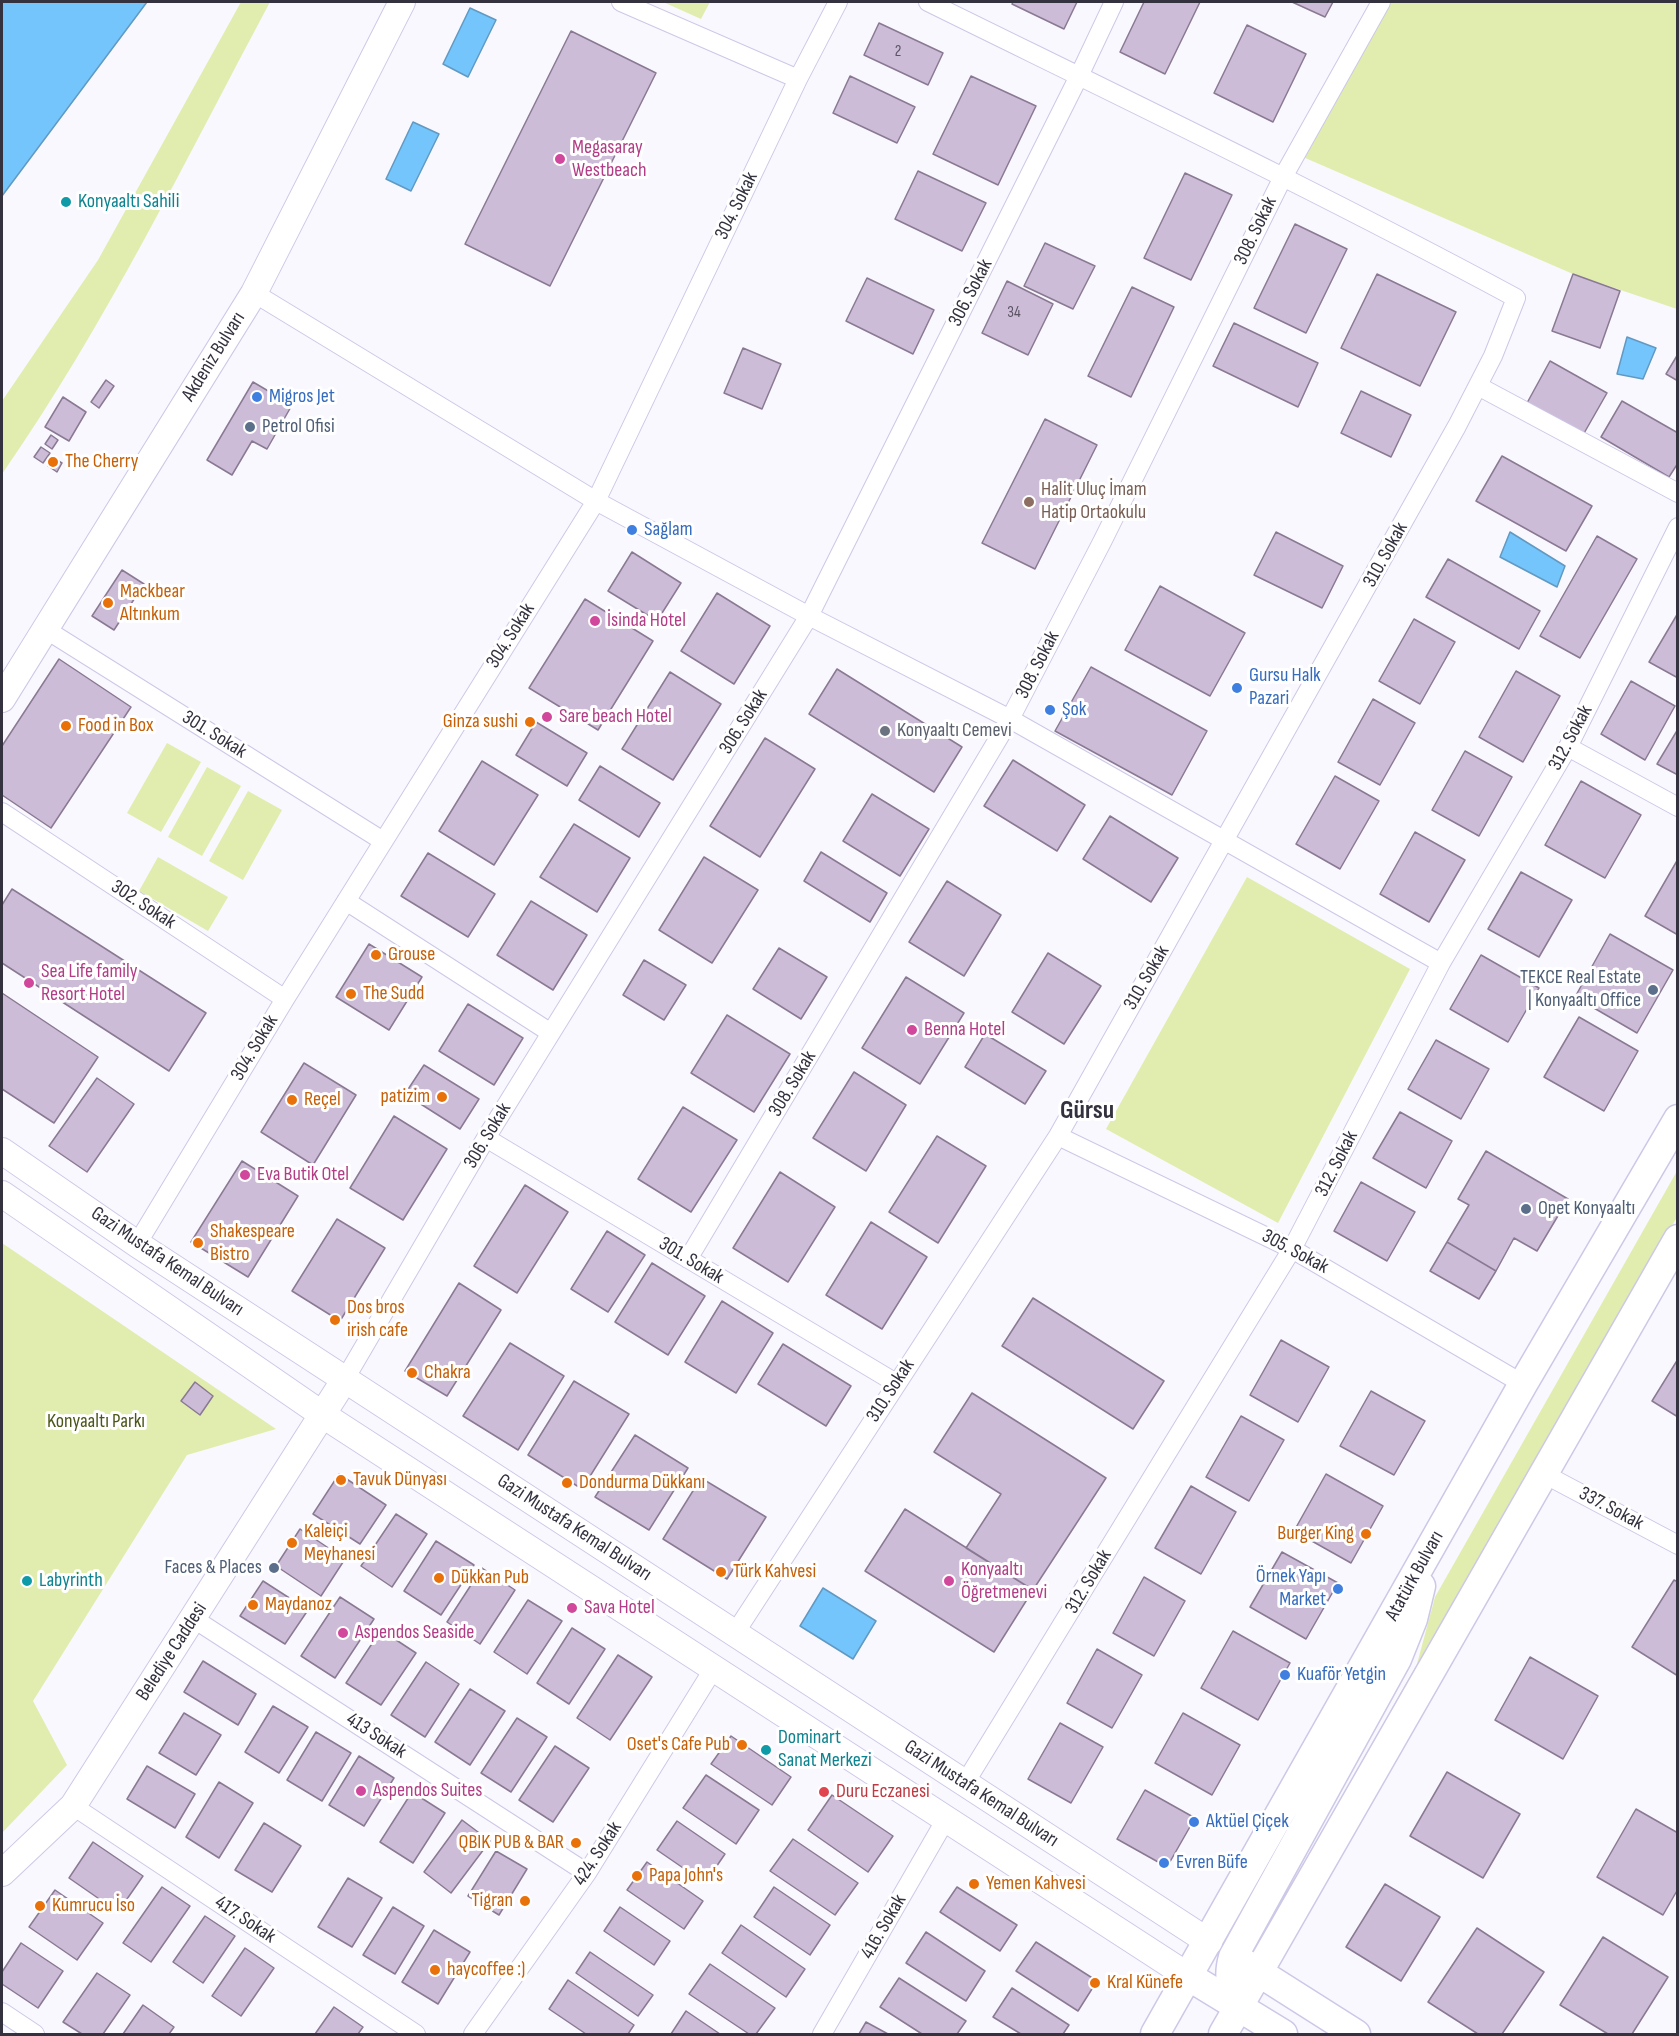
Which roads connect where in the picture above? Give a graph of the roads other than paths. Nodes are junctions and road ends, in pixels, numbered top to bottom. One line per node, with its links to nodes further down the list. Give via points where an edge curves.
1 (402, 2): 10 (main road, Akdeniz Bulvarı)
2 (621, 2): 8 (street)
3 (838, 2): 8 (street, 304. Sokak)
4 (928, 2): 7 (street)
5 (1114, 2): 7 (street, 306. Sokak)
6 (1381, 2): 9 (street, 308. Sokak)
7 (1079, 76): 9 (street); 15 (street, 306. Sokak)
8 (798, 79): 13 (street, 304. Sokak)
9 (1283, 177): 11 (street, 310. Sokak, via 1516,298); 18 (street, 308. Sokak)
10 (255, 293): 13 (street); 16 (main road, Akdeniz Bulvarı)
11 (1478, 386): 12 (street); 23 (street, 310. Sokak)
12 (1677, 493)
13 (596, 501): 15 (street); 22 (street, 304. Sokak)
14 (1677, 527): 19 (street, 312. Sokak)
15 (809, 616): 18 (street); 27 (street, 306. Sokak)
16 (45, 629): 17 (main road, Akdeniz Bulvarı); 22 (street, 301. Sokak)
17 (2, 699)
18 (1010, 719): 23 (street); 36 (street, 308. Sokak)
19 (1568, 747): 20 (street); 25 (street, 312. Sokak)
20 (1677, 807)
21 (2, 812): 26 (street, 302. Sokak)
22 (383, 840): 24 (street, 304. Sokak)
23 (1225, 841): 25 (street); 29 (street, 310. Sokak)
24 (346, 901): 26 (street, 304. Sokak); 27 (street)
25 (1441, 963): 35 (street, 312. Sokak)
26 (285, 999): 34 (street, 304. Sokak)
27 (551, 1033): 30 (street, 306. Sokak)
28 (1677, 1119): 40 (main road, Atatürk Bulvarı)
29 (1058, 1136): 35 (street, 305. Sokak); 39 (street, 310. Sokak)
30 (486, 1138): 36 (street, 301. Sokak); 38 (street, 306. Sokak)
31 (2, 1151): 34 (main road, Gazi Mustafa Kemal Bulvarı)
32 (2, 1194): 37 (main road, Gazi Mustafa Kemal Bulvarı)
33 (1677, 1239): 42 (main road)
34 (137, 1244): 37 (main road); 38 (main road, Gazi Mustafa Kemal Bulvarı)
35 (1292, 1249): 40 (street, 305. Sokak); 48 (street, 312. Sokak)
36 (688, 1259): 39 (street, 301. Sokak)
37 (118, 1274): 41 (main road, Gazi Mustafa Kemal Bulvarı)
38 (345, 1379): 41 (main road, 306. Sokak); 46 (main road, Gazi Mustafa Kemal Bulvarı)
39 (896, 1383): 46 (street, 310. Sokak)
40 (1523, 1384): 44 (main road, Atatürk Bulvarı)
41 (323, 1415): 45 (main road, Belediye Caddesi); 47 (main road, Gazi Mustafa Kemal Bulvarı)
42 (1544, 1474): 43 (street, 337. Sokak); 55 (main road)
43 (1677, 1545)
44 (1429, 1552): 53 (main road, Atatürk Bulvarı); 54 (main road, via 1413,1619 1397,1659)
45 (194, 1619): 49 (main road, Belediye Caddesi); 52 (street, 413 Sokak)
46 (735, 1633): 48 (main road, Gazi Mustafa Kemal Bulvarı)
47 (714, 1668): 50 (main road, Gazi Mustafa Kemal Bulvarı); 52 (street, 424. Sokak)
48 (965, 1784): 53 (main road, Gazi Mustafa Kemal Bulvarı)
49 (73, 1806): 51 (main road, Belediye Caddesi); 60 (street, 417. Sokak)
50 (946, 1820): 56 (main road, Gazi Mustafa Kemal Bulvarı); 62 (street, 416. Sokak)
51 (2, 1873)
52 (587, 1873): 61 (street, 424. Sokak)
53 (1209, 1942): 54 (main road); 56 (main road, Atatürk Bulvarı)
54 (1233, 1957): 55 (main road); 57 (main road, via 1230,1984)
55 (1258, 1972): 57 (main road); 66 (main road)
56 (1188, 1976): 57 (main road); 63 (main road, Atatürk Bulvarı)
57 (1239, 2006): 64 (main road); 65 (main road)
58 (2, 2012): 59 (street)
59 (34, 2034)
60 (416, 2034)
61 (473, 2034)
62 (822, 2034)
63 (1155, 2034)
64 (1223, 2034)
65 (1283, 2034)
66 (1356, 2034)

